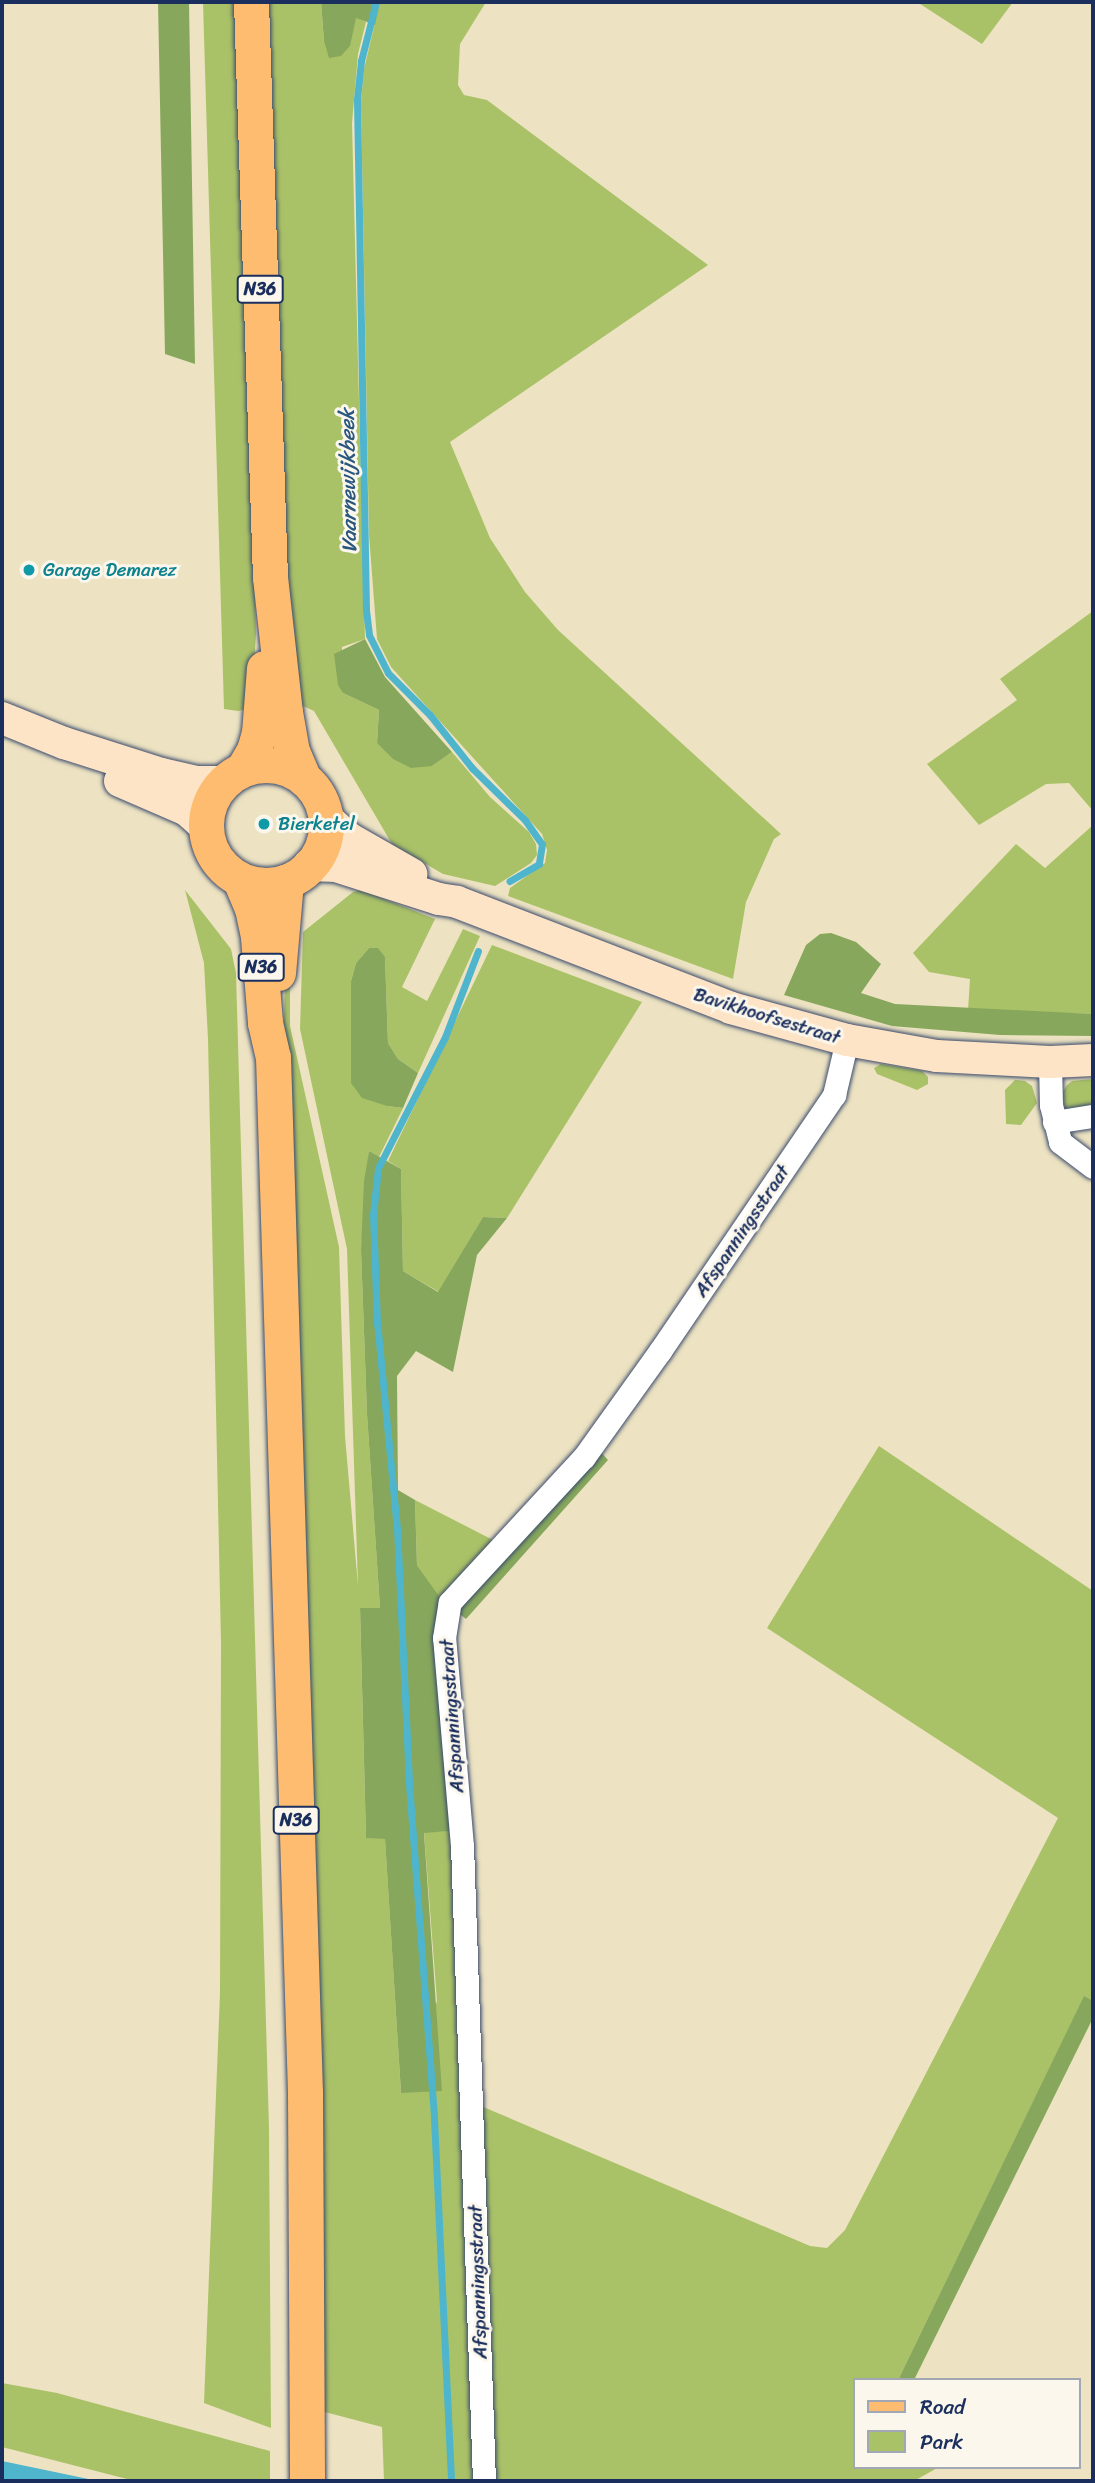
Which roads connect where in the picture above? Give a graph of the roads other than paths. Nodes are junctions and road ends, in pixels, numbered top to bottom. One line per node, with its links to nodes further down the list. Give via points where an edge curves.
1 (251, 2): 2 (main road, N36)
2 (270, 577): 5 (main road, N36, via 259,733 254,750); 6 (main road, N36, via 292,751)
3 (2, 718): 4 (street)
4 (64, 743): 5 (street, via 198,782); 8 (street, via 110,778 187,810)
5 (234, 776): 6 (main road, via 262,765 289,769); 8 (main road, N36, via 210,803)
6 (304, 779): 7 (main road, N36, via 315,790)
7 (325, 817): 9 (main road, N36, via 318,856); 11 (street, Bavikhoofsestraat, via 348,838)
8 (206, 827): 10 (main road, N36, via 214,856)
9 (298, 873): 10 (main road, via 256,885); 11 (street, Bavikhoofsestraat, via 336,866); 13 (main road, N36)
10 (240, 880): 13 (main road, N36, via 258,937 265,1023)
11 (457, 902): 12 (street, Bavikhoofsestraat, via 731,1008)
12 (847, 1040): 15 (street, Bavikhoofsestraat, via 937,1056); 20 (street, Afspanningsstraat, via 834,1095 660,1351 584,1457 450,1602 444,1638 463,1860)
13 (273, 1057): 19 (main road, N36, via 304,2079)
14 (1093, 1060): 15 (street, Bavikhoofsestraat)
15 (1049, 1062): 17 (street)
16 (1093, 1116): 17 (street)
17 (1054, 1122): 18 (street, via 1060,1142)
18 (1093, 1167)
19 (307, 2481)
20 (484, 2481)

